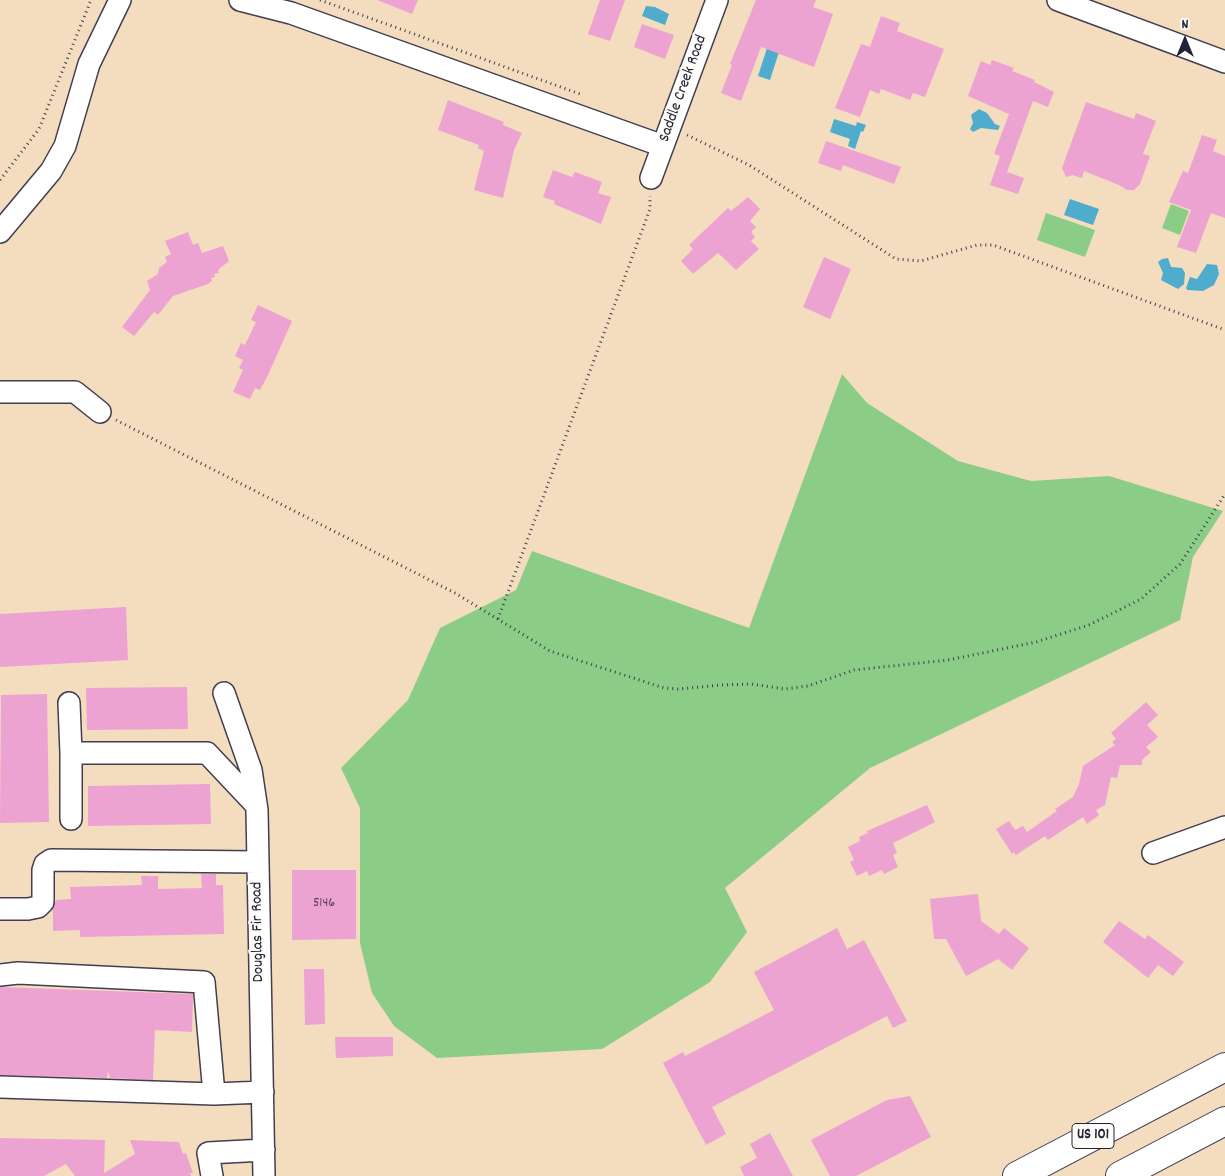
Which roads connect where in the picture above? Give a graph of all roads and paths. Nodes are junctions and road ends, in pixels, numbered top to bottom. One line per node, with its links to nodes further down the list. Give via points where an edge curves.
1 (90, 0): 11 (path, via 40,129)
2 (120, 0): 12 (street, via 89,64 65,146 51,171)
3 (240, 0): 9 (street, via 291,13)
4 (320, 0): 8 (path)
5 (717, 0): 9 (street, Saddle Creek Road)
6 (1058, 0): 7 (street)
7 (1225, 62)
8 (588, 97)
9 (667, 136): 10 (street, Saddle Creek Road); 13 (path, via 749,165 896,259 921,261 977,244 993,245)
10 (651, 178): 17 (path, via 650,209)
11 (0, 180)
12 (0, 232)
13 (1225, 330)
14 (0, 392): 15 (street, via 75,392)
15 (100, 412): 17 (path, via 455,593)
16 (1225, 494): 17 (path, via 1180,564 1141,599 1089,625 1026,644 948,660 854,670 808,686 785,689 751,684 679,690 664,688 550,651)
17 (498, 619)
18 (224, 693): 21 (street, Douglas Fir Road, via 251,770)
19 (69, 704): 20 (street)
20 (71, 753): 21 (street, via 207,753); 22 (street)
21 (256, 804): 25 (street, Douglas Fir Road)
22 (71, 819)
23 (1225, 827): 24 (street)
24 (1153, 853)
25 (258, 862): 26 (street, via 51,860 43,870 43,902 38,907); 30 (street, Douglas Fir Road)
26 (0, 909)
27 (0, 975): 31 (street, via 18,973 204,982)
28 (1225, 1067): 36 (highway, US 101)
29 (0, 1087): 31 (street)
30 (262, 1092): 31 (street); 33 (street, Douglas Fir Road)
31 (214, 1094)
32 (1225, 1121): 37 (highway)
33 (264, 1150): 34 (street, via 208,1153); 35 (street, Douglas Fir Road)
34 (212, 1176)
35 (264, 1176)
36 (1017, 1176)
37 (1120, 1176)

